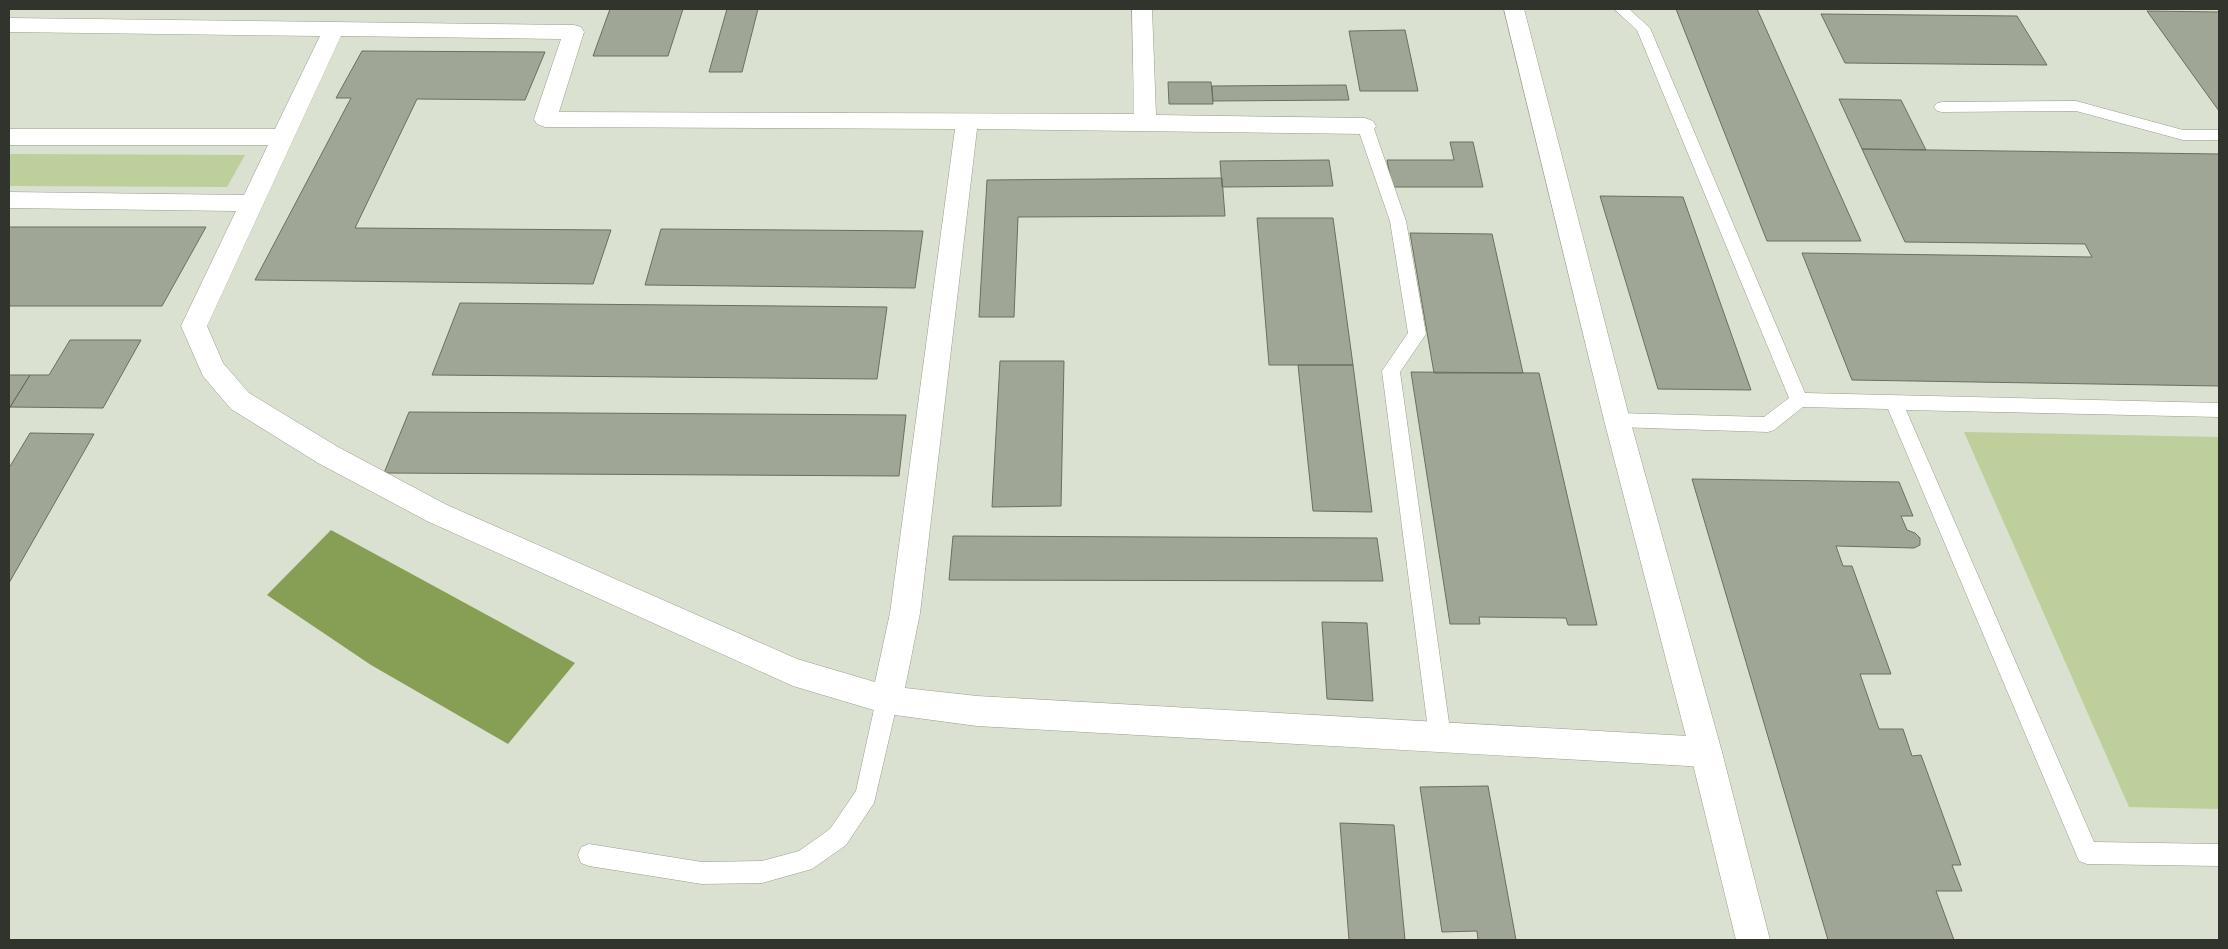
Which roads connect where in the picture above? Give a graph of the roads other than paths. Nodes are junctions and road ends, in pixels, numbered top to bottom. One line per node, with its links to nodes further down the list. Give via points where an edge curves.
1 (1142, 9): 8 (street)
2 (1514, 9): 18 (street)
3 (1621, 9): 15 (lane, via 1643,28)
4 (9, 25): 5 (street)
5 (334, 28): 7 (street, via 574,32 545,119); 12 (street)
6 (1942, 107): 10 (lane, via 2076,106 2184,135)
7 (968, 120): 8 (street); 19 (street, via 906,613)
8 (1145, 122): 9 (street)
9 (1365, 126): 20 (lane, via 1398,221 1418,334 1391,371)
10 (2219, 135)
11 (9, 137): 12 (street)
12 (282, 137): 14 (street)
13 (9, 200): 14 (street)
14 (251, 203): 19 (street, via 194,326 212,369 240,401 328,455 437,513 793,672)
15 (1799, 400): 16 (lane); 18 (lane, via 1768,425)
16 (1894, 402): 17 (lane); 23 (lane, via 2087,854)
17 (2219, 410)
18 (1618, 420): 21 (street)
19 (887, 700): 20 (street, via 977,711); 22 (lane, via 866,795 838,837 804,861 762,872 702,873)
20 (1440, 737): 21 (street)
21 (1706, 752): 24 (street)
22 (588, 855)
23 (2219, 855)
24 (1753, 940)

